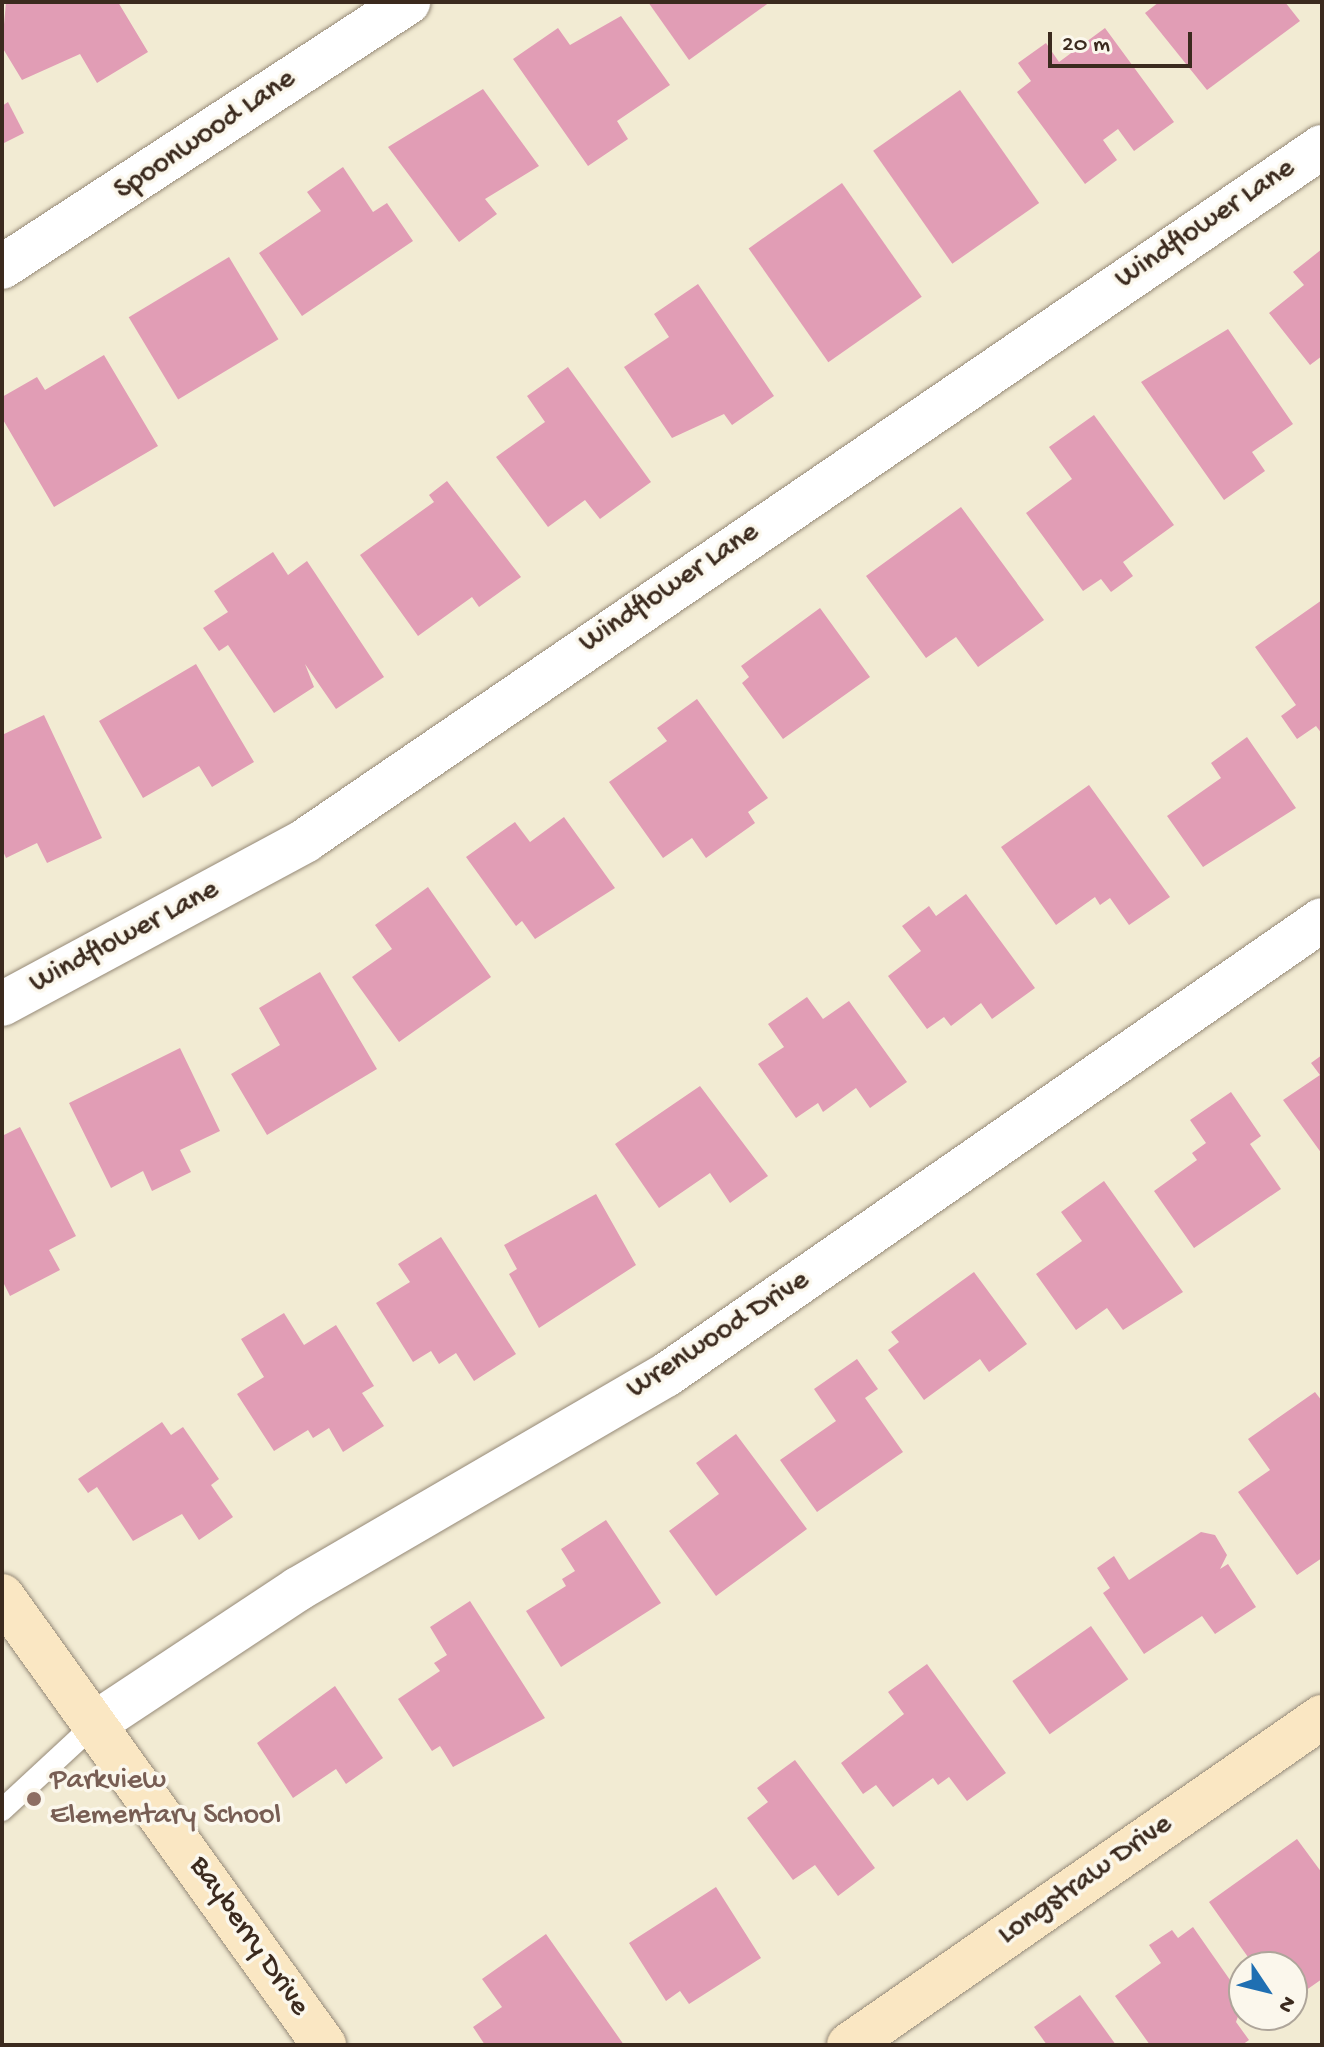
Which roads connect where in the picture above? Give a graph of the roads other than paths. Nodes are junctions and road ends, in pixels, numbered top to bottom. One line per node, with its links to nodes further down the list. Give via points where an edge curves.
1 (408, 2): 3 (street, Spoonwood Lane)
2 (1322, 147): 5 (street, Windflower Lane, via 306,840)
3 (2, 267)
4 (1322, 920): 8 (street, Wrenwood Drive, via 666,1375 298,1589)
5 (2, 1004)
6 (2, 1596): 8 (street, Bayberry Drive)
7 (1322, 1717): 11 (street, Longstraw Drive)
8 (97, 1722): 9 (lane); 10 (street, Bayberry Drive)
9 (2, 1810)
10 (324, 2045)
11 (849, 2045)

